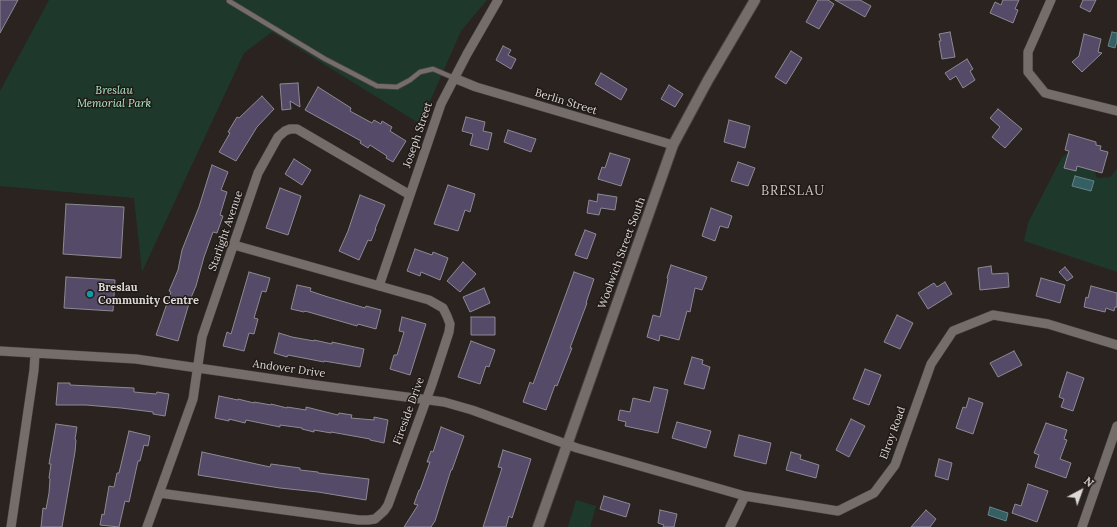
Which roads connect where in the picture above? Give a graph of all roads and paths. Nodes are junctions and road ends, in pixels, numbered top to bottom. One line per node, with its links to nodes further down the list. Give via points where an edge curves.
1 (498, 0): 5 (street, Joseph Street)
2 (755, 0): 7 (street, Woolwich Street South)
3 (1051, 0): 6 (street, via 1028,52 1028,72 1045,93)
4 (229, 1): 5 (lane, via 325,59 377,86 397,87 420,72 433,69)
5 (454, 78): 7 (street, Berlin Street, via 476,87); 8 (street, Joseph Street, via 441,104)
6 (1117, 111)
7 (672, 146): 17 (street, Woolwich Street South)
8 (410, 195): 9 (street, Starlight Avenue, via 305,133 290,129 278,137 258,173); 10 (street, Joseph Street)
9 (234, 245): 10 (street, Fireside Drive); 14 (street, Starlight Avenue, via 202,337)
10 (379, 286): 15 (street, Fireside Drive, via 429,300 444,308 448,316 449,332)
11 (1117, 345): 19 (street, Elroy Road, via 1048,324 993,315 953,331 931,364 895,465 874,492 838,511)
12 (0, 351): 13 (street, Andover Drive)
13 (35, 354): 14 (street, Andover Drive, via 136,358); 20 (street)
14 (197, 368): 15 (street, Andover Drive); 18 (street, Starlight Avenue, via 193,398)
15 (426, 400): 17 (street, Andover Drive, via 472,410); 18 (street, Fireside Drive, via 388,505 374,519 359,520)
16 (1117, 426): 24 (street)
17 (567, 444): 19 (street, Elroy Road); 22 (street, Woolwich Street South)
18 (159, 493): 21 (street, Starlight Avenue)
19 (745, 496): 23 (street)
20 (11, 527)
21 (147, 527)
22 (538, 527)
23 (730, 527)
24 (1082, 527)

